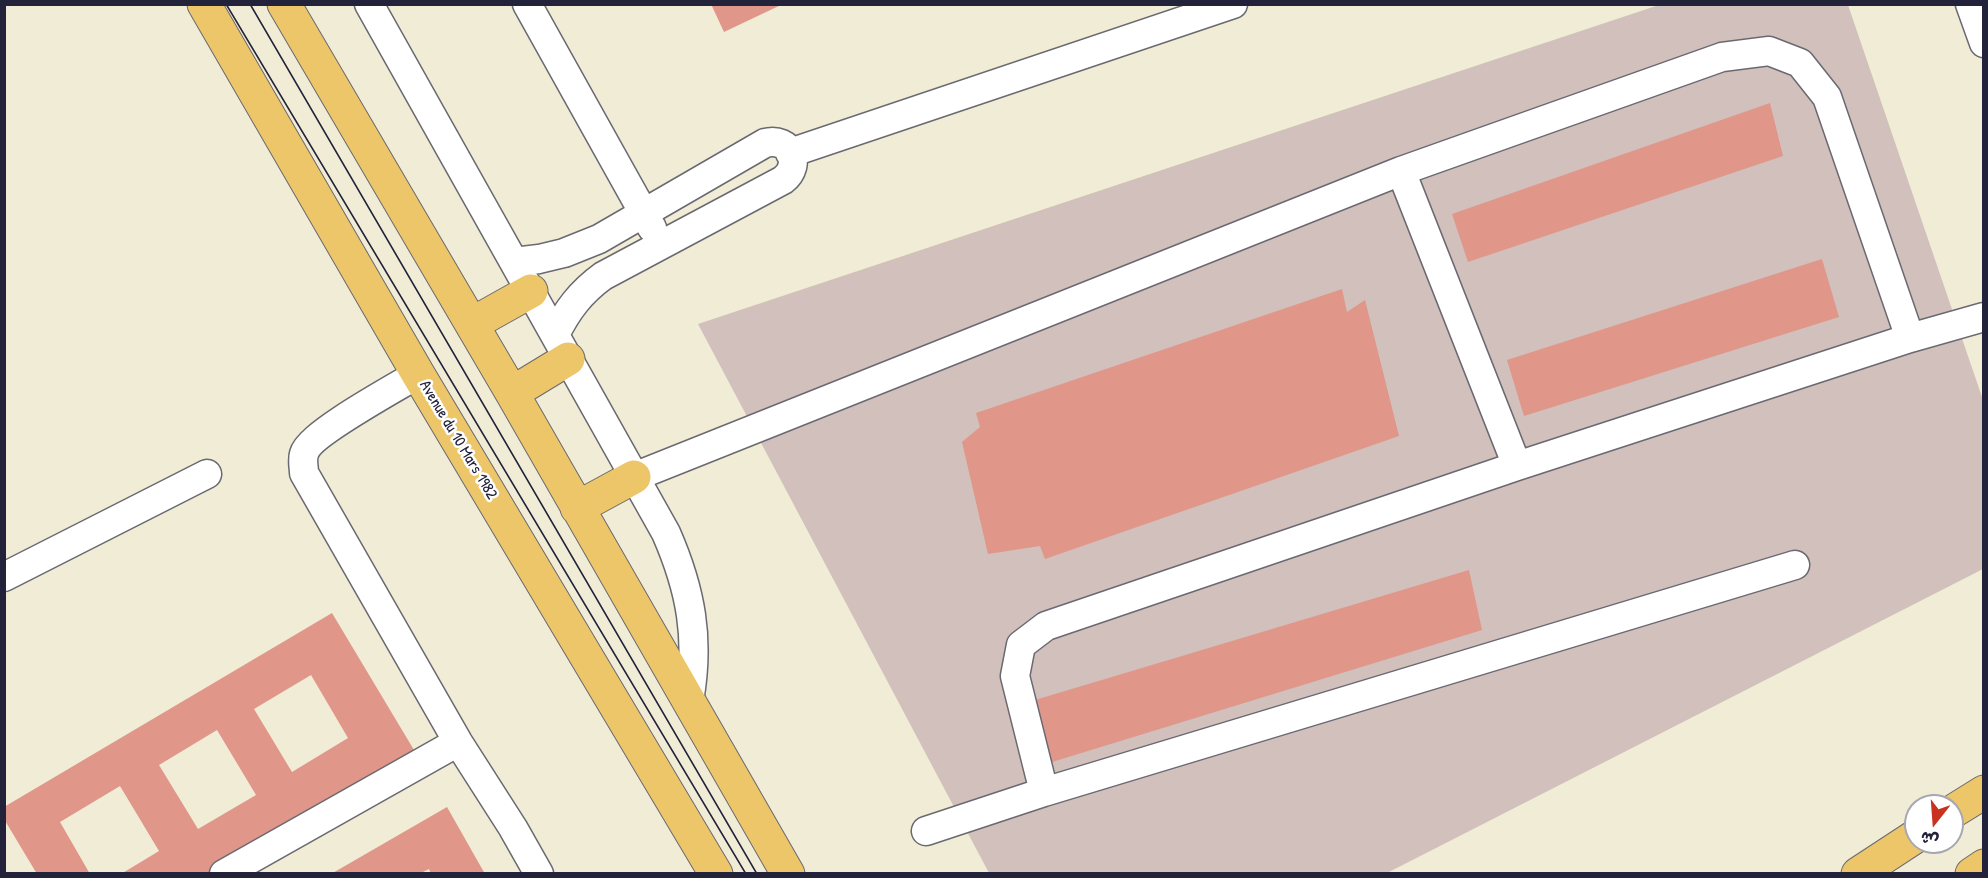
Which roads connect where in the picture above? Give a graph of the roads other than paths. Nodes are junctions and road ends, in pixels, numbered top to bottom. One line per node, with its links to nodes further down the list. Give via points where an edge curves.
1 (204, 4): 18 (main road, Avenue du 10 Mars 1982)
2 (284, 4): 15 (main road)
3 (369, 4): 12 (street)
4 (527, 4): 10 (street)
5 (1233, 4): 8 (street)
6 (1970, 4): 7 (street)
7 (1983, 43)
8 (790, 153): 10 (street, via 780,142 765,143); 11 (street, via 793,161 789,176)
9 (1401, 171): 16 (street, via 1722,57 1769,51 1800,63 1827,97); 20 (street); 22 (street)
10 (644, 213): 11 (street); 12 (street, via 582,247)
11 (662, 245): 17 (street, via 590,285 564,316)
12 (514, 262): 13 (street)
13 (531, 291): 15 (main road); 17 (street)
14 (1983, 317): 16 (street)
15 (472, 324): 19 (main road)
16 (1911, 338): 20 (street)
17 (561, 346): 19 (main road); 22 (street)
18 (418, 374): 27 (street, via 311,442 304,454 304,473); 34 (main road, Avenue du 10 Mars 1982)
19 (512, 393): 23 (main road)
20 (1517, 466): 28 (street, via 1046,626 1021,645 1015,676)
21 (207, 474): 25 (street)
22 (634, 477): 23 (main road); 26 (street, via 666,533 685,581 694,632)
23 (577, 508): 26 (main road)
24 (1795, 565): 28 (street)
25 (4, 577)
26 (689, 701): 37 (main road)
27 (458, 742): 35 (street); 36 (street)
28 (1044, 792): 31 (street)
29 (1983, 792): 30 (main road)
30 (1964, 804)
31 (926, 831)
32 (1904, 844): 38 (main road)
33 (1983, 866): 39 (main road)
34 (710, 871)
35 (224, 873)
36 (539, 873)
37 (788, 873)
38 (1858, 873)
39 (1972, 873)

